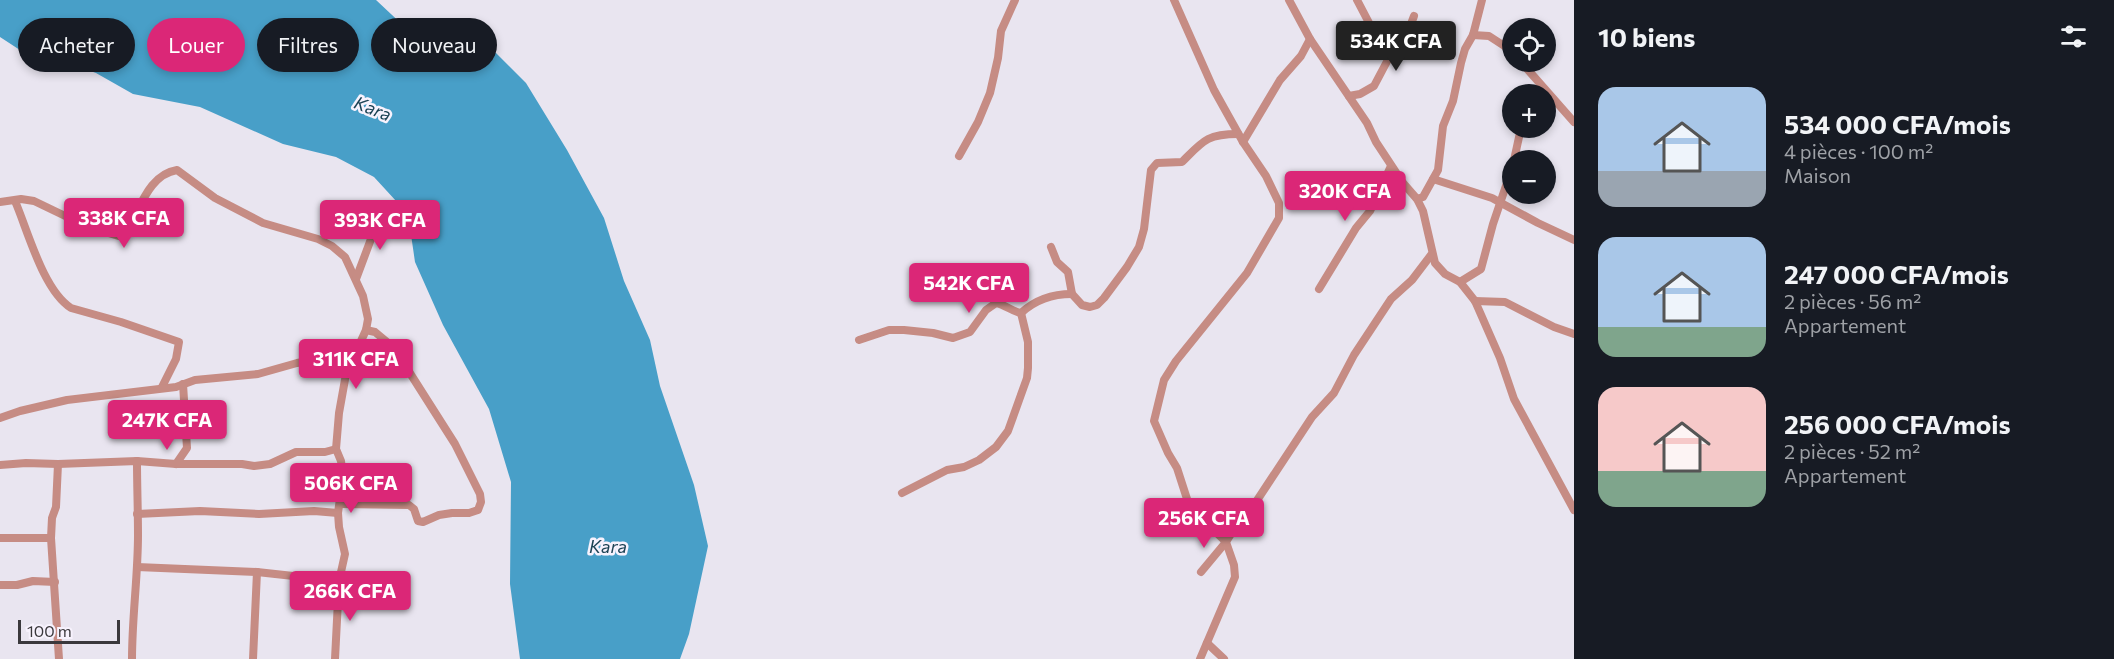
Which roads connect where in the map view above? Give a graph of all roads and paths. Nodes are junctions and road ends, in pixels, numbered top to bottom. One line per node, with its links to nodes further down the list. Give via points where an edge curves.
1 (1015, 0): 18 (street, via 1002,31 990,93)
2 (1174, 0): 7 (street)
3 (1182, 0): 7 (street)
4 (1289, 0): 10 (street)
5 (1357, 0): 12 (street)
6 (1482, 0): 9 (street)
7 (1178, 9): 16 (street)
8 (1414, 16): 12 (street, via 1408,32)
9 (1473, 35): 11 (street, via 1489,36); 20 (street, via 1465,49 1443,126)
10 (1310, 39): 14 (street); 17 (street)
11 (1502, 44)
12 (1388, 59): 14 (street, via 1374,86)
13 (1530, 72): 15 (street)
14 (1349, 96): 19 (street)
15 (1574, 122)
16 (1238, 134): 17 (street); 33 (street, via 1212,136 1182,162 1157,163 1151,170 1139,247 1127,267 1097,305 1082,305)
17 (1243, 142): 55 (street, via 1266,176 1278,202 1279,218 1247,273 1164,380 1154,421 1177,468 1188,502)
18 (959, 156)
19 (1391, 166): 22 (street); 32 (street, via 1370,211)
20 (1434, 179): 22 (street); 25 (street)
21 (1502, 196): 25 (street)
22 (1417, 200): 29 (street, via 1423,211)
23 (15, 201): 24 (street); 30 (street, via 34,201 88,227 122,237 153,183 163,174 177,171 204,192 263,223 332,246 345,257); 41 (street, via 35,258 65,304 179,342 176,359)
24 (0, 202)
25 (1500, 202): 27 (street); 31 (street, via 1481,269)
26 (380, 215): 30 (street)
27 (1574, 240)
28 (1051, 247): 33 (street, via 1057,262 1068,272)
29 (1431, 255): 31 (street, via 1445,274); 55 (street, via 1412,280 1390,299 1334,393 1312,417)
30 (356, 279): 36 (street, via 367,311)
31 (1460, 282): 34 (street)
32 (1319, 289)
33 (1072, 294): 35 (street, via 1043,298)
34 (1475, 301): 37 (street, via 1505,302); 50 (street, via 1514,399)
35 (1021, 313): 38 (street, via 996,303 970,332 953,338 889,330); 48 (street, via 1028,342 1027,378 1008,431 980,460 947,470)
36 (366, 330): 39 (street); 49 (street, via 387,342 401,359 464,460 481,502 478,510 423,522 418,521 409,505)
37 (1574, 334)
38 (859, 339)
39 (354, 353): 40 (street, via 258,374); 43 (street, via 346,374)
40 (183, 384): 41 (street); 46 (street, via 187,448)
41 (162, 387): 42 (street, via 57,402)
42 (0, 418)
43 (336, 449): 46 (street, via 296,452 270,464 254,466); 49 (street, via 343,477)
44 (137, 461): 45 (street); 46 (street); 52 (street)
45 (58, 464): 47 (street); 54 (street)
46 (176, 464)
47 (0, 465)
48 (902, 493)
49 (341, 504): 51 (street)
50 (1574, 510)
51 (338, 513): 52 (street); 60 (street, via 345,554)
52 (137, 514): 56 (street)
53 (0, 538): 54 (street)
54 (51, 538): 59 (street)
55 (1226, 542): 58 (street); 62 (street, via 1235,577)
56 (137, 567): 57 (street); 64 (street)
57 (257, 572): 60 (street); 65 (street)
58 (1201, 572)
59 (55, 582): 61 (street, via 33,580); 63 (street)
60 (339, 582): 66 (street)
61 (0, 585)
62 (1207, 643): 67 (street); 68 (street)
63 (58, 659)
64 (132, 659)
65 (253, 659)
66 (334, 659)
67 (1200, 659)
68 (1224, 659)

